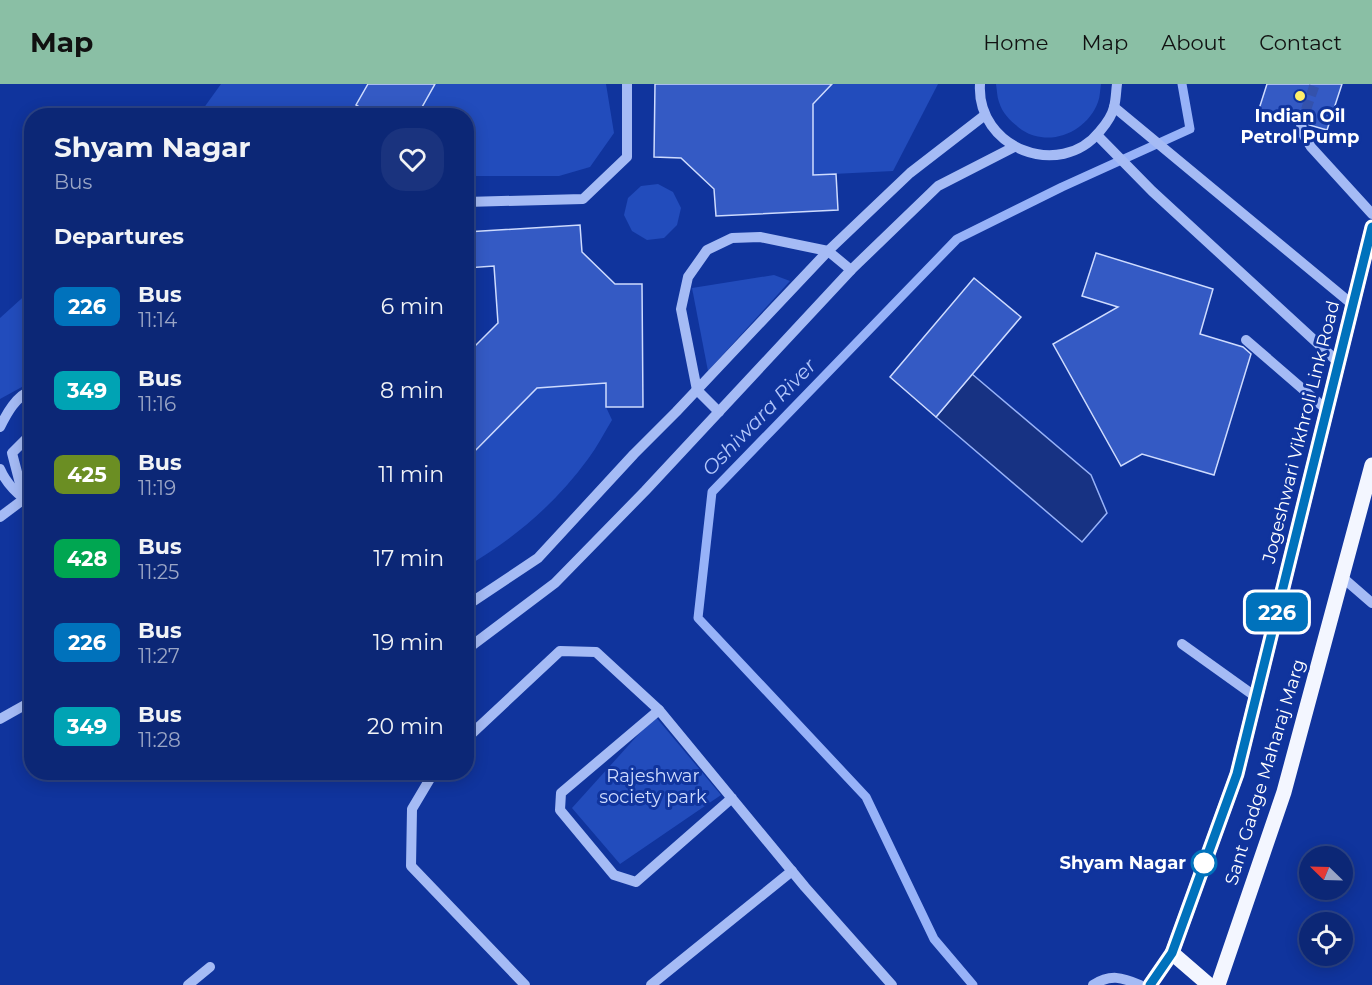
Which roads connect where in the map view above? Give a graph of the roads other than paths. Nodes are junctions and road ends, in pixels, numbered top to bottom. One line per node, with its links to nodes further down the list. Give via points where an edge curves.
1 (627, 84): 9 (street, via 627,157 583,199)
2 (980, 84): 5 (street)
3 (1117, 84): 4 (street)
4 (1114, 107): 7 (street); 14 (street)
5 (985, 115): 8 (street, via 997,133); 12 (street, via 910,173)
6 (1301, 124): 10 (street, via 1311,147)
7 (1097, 135): 8 (street, via 1072,152 1053,156); 16 (street)
8 (1014, 147): 13 (street, via 938,186)
9 (474, 202)
10 (1372, 214)
11 (1372, 227): 14 (main road, Jogeshwari Vikhroli Link Road)
12 (828, 251): 13 (street); 17 (street); 17 (street, via 760,237 732,238 707,250 688,277 681,309)
13 (850, 270): 20 (street)
14 (1353, 305): 16 (main road, Jogeshwari Vikhroli Link Road)
15 (1246, 340): 19 (street)
16 (1339, 363): 19 (main road, Jogeshwari Vikhroli Link Road)
17 (697, 390): 20 (street); 30 (street, via 538,558)
18 (24, 395): 21 (street, via 9,409)
19 (1327, 410): 34 (main road, Jogeshwari Vikhroli Link Road)
20 (719, 412): 32 (street, via 555,583)
21 (0, 427)
22 (24, 441): 25 (street, via 12,453)
23 (1372, 465): 29 (main road, Sant Gadge Maharaj Marg)
24 (0, 469): 26 (street)
25 (24, 489)
26 (24, 497)
27 (24, 503): 28 (street)
28 (0, 517)
29 (1342, 577): 31 (street); 52 (main road, Sant Gadge Maharaj Marg, via 1284,792)
30 (474, 601)
31 (1372, 603)
32 (474, 644)
33 (1182, 644): 34 (street)
34 (1256, 697): 42 (main road, Jogeshwari Vikhroli Link Road, via 1237,774)
35 (24, 706): 37 (street)
36 (659, 710): 38 (street, via 596,652 561,651); 40 (street); 40 (street, via 561,793 560,810 573,826 614,875 636,882)
37 (0, 719)
38 (474, 732)
39 (429, 780): 45 (street, via 412,809 411,866)
40 (732, 798): 41 (street)
41 (792, 871): 46 (street); 47 (street)
42 (1172, 953): 50 (main road, Jogeshwari Vikhroli Link Road); 51 (main road)
43 (210, 967): 44 (street)
44 (188, 985)
45 (525, 985)
46 (651, 985)
47 (892, 985)
48 (1093, 985): 49 (street, via 1111,977)
49 (1140, 985)
50 (1150, 985)
51 (1209, 985)
52 (1218, 985)

